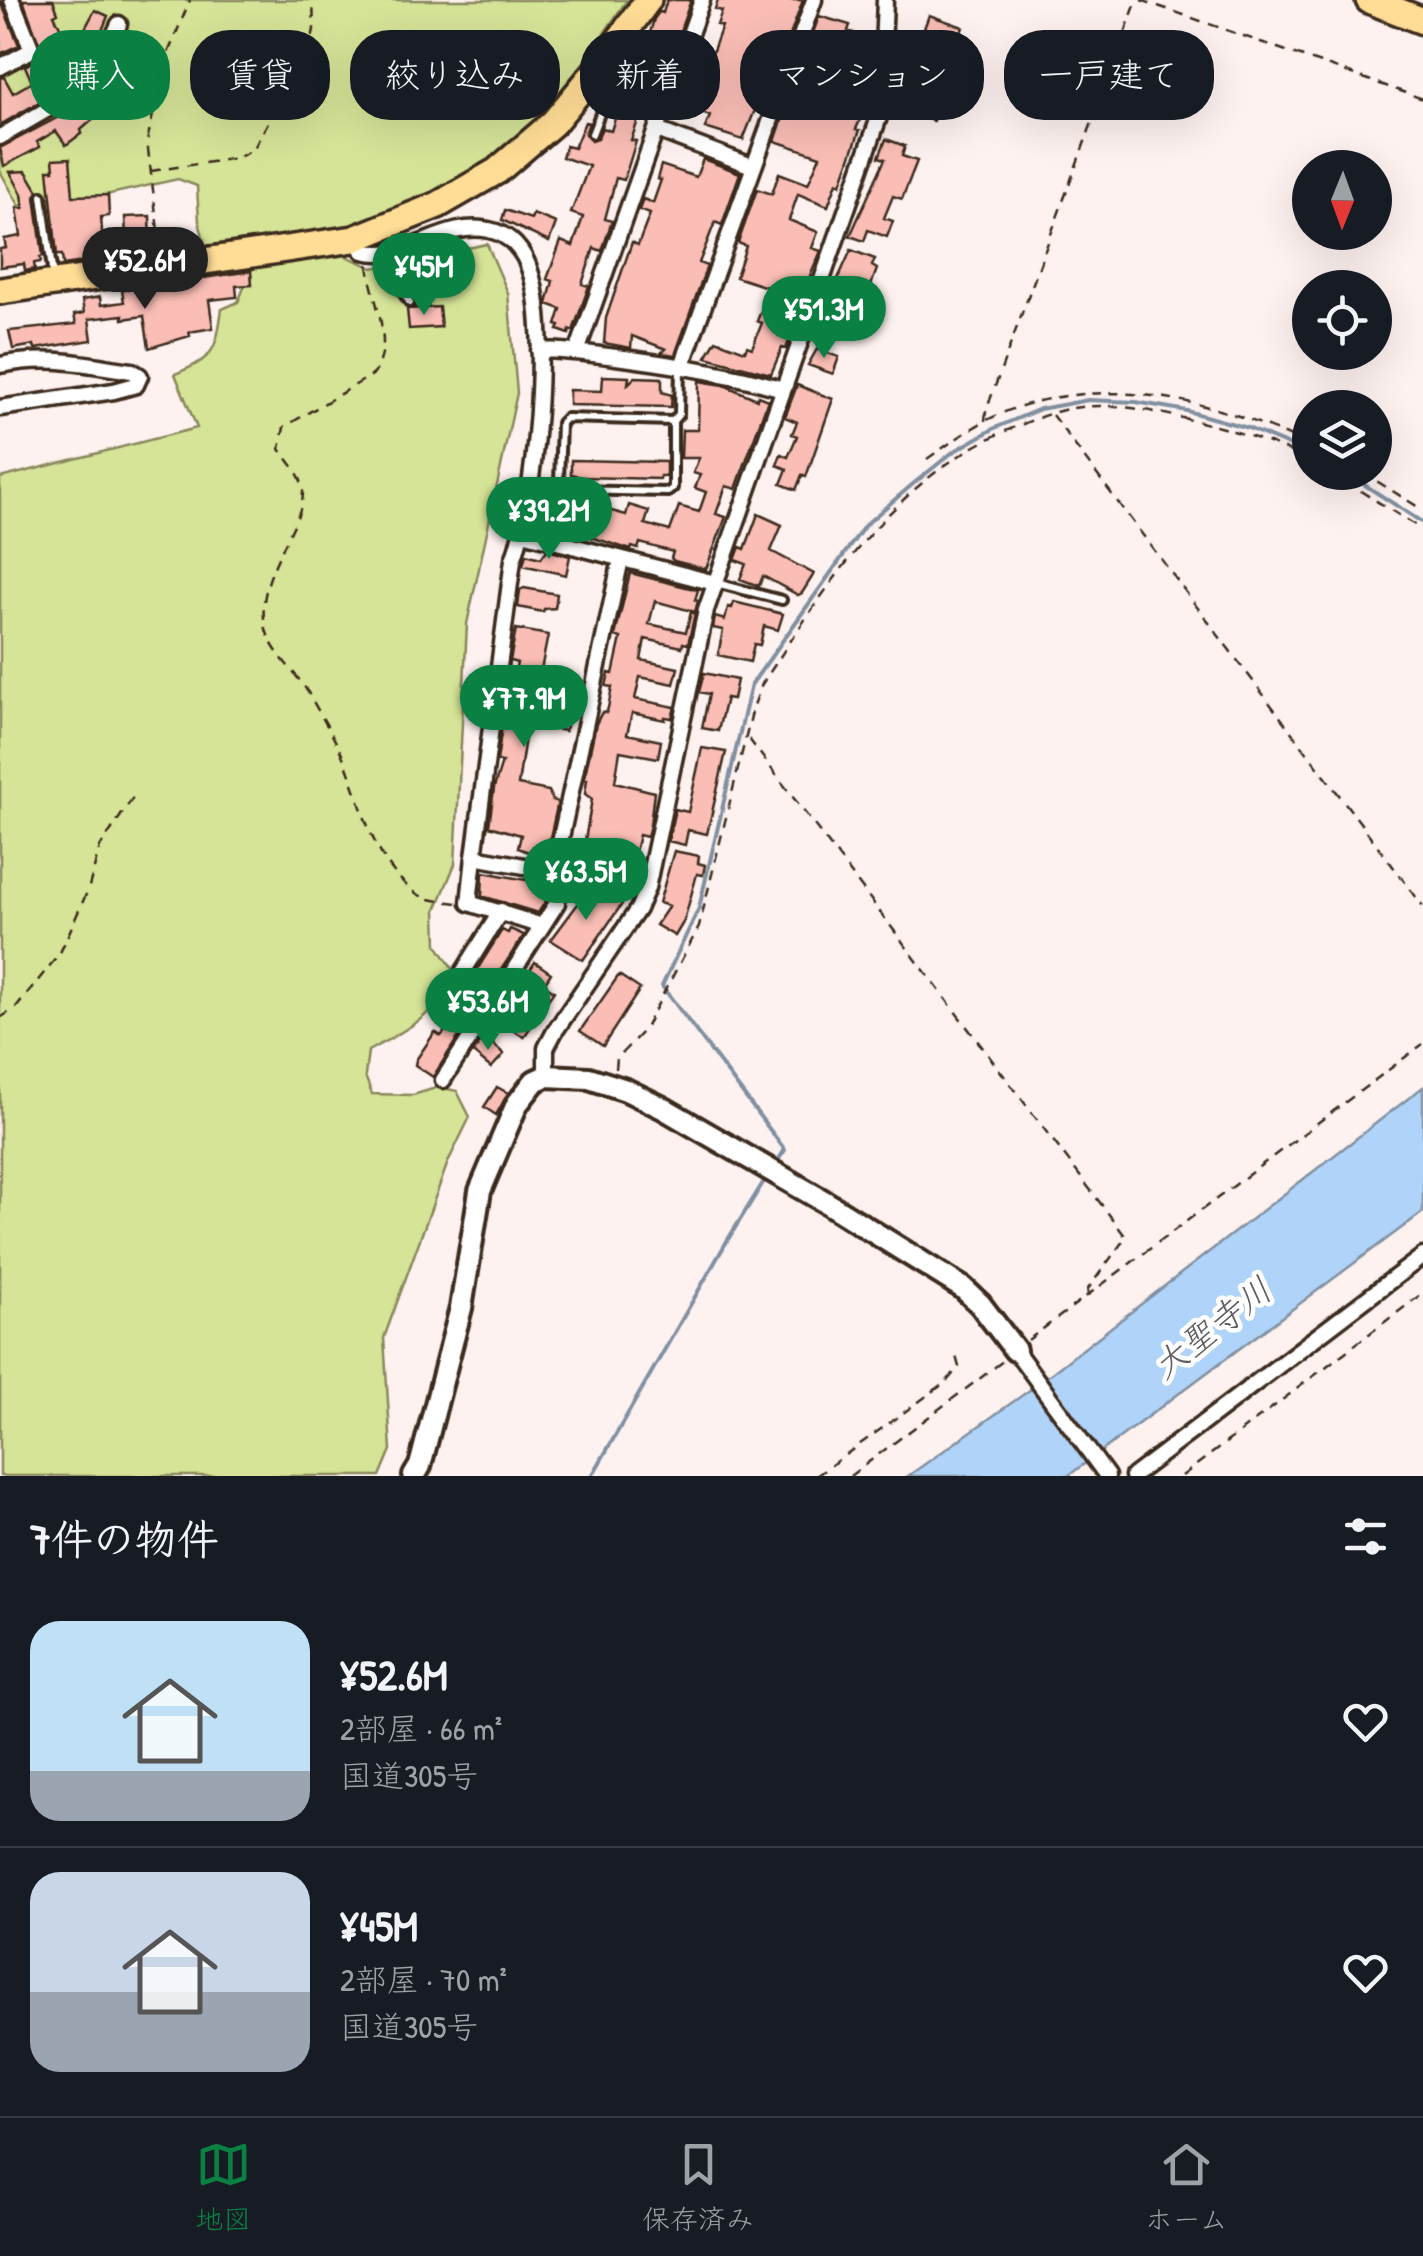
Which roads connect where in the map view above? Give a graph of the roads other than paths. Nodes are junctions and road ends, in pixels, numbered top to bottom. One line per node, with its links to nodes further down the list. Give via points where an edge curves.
1 (12, 0): 10 (street, via 32,50)
2 (648, 0): 9 (highway)
3 (702, 0): 13 (street)
4 (814, 0): 16 (street)
5 (885, 0): 27 (street, via 887,95)
6 (1369, 0): 7 (highway)
7 (1423, 21)
8 (119, 24): 15 (street, via 98,70 80,90)
9 (626, 30)
10 (0, 67)
11 (580, 90): 18 (highway, via 497,171)
12 (597, 120): 14 (lane)
13 (657, 130): 16 (street); 24 (street)
14 (592, 134)
15 (0, 137)
16 (752, 166): 26 (street)
17 (42, 196): 20 (lane)
18 (362, 246): 19 (street); 20 (highway)
19 (387, 254): 22 (lane); 23 (street, via 460,229 504,235 532,275)
20 (54, 283): 21 (highway)
21 (0, 291)
22 (410, 303)
23 (539, 350): 24 (street); 30 (street)
24 (577, 352): 26 (street)
25 (0, 365): 28 (street, via 61,360 140,376 114,391)
26 (681, 366): 27 (street); 29 (lane)
27 (783, 389): 32 (street)
28 (0, 408)
29 (673, 421): 29 (lane, via 566,418 560,482 566,490 668,492)
30 (523, 533): 31 (street); 34 (street, via 513,560)
31 (621, 559): 32 (street); 35 (street)
32 (715, 583): 33 (lane); 36 (street)
33 (782, 600)
34 (474, 857): 35 (street); 38 (street, via 469,903)
35 (554, 870): 36 (street)
36 (648, 888): 41 (street, via 555,1030 546,1048)
37 (557, 903): 39 (street)
38 (501, 911): 39 (street); 40 (street)
39 (542, 926): 42 (street)
40 (460, 977)
41 (546, 1076): 44 (street, via 589,1078 626,1090 827,1203 963,1288); 45 (street, via 522,1096 480,1191 461,1308)
42 (443, 1080)
43 (1423, 1256): 47 (street)
44 (1016, 1352): 46 (street)
45 (414, 1476)
46 (1108, 1476)
47 (1133, 1476)

